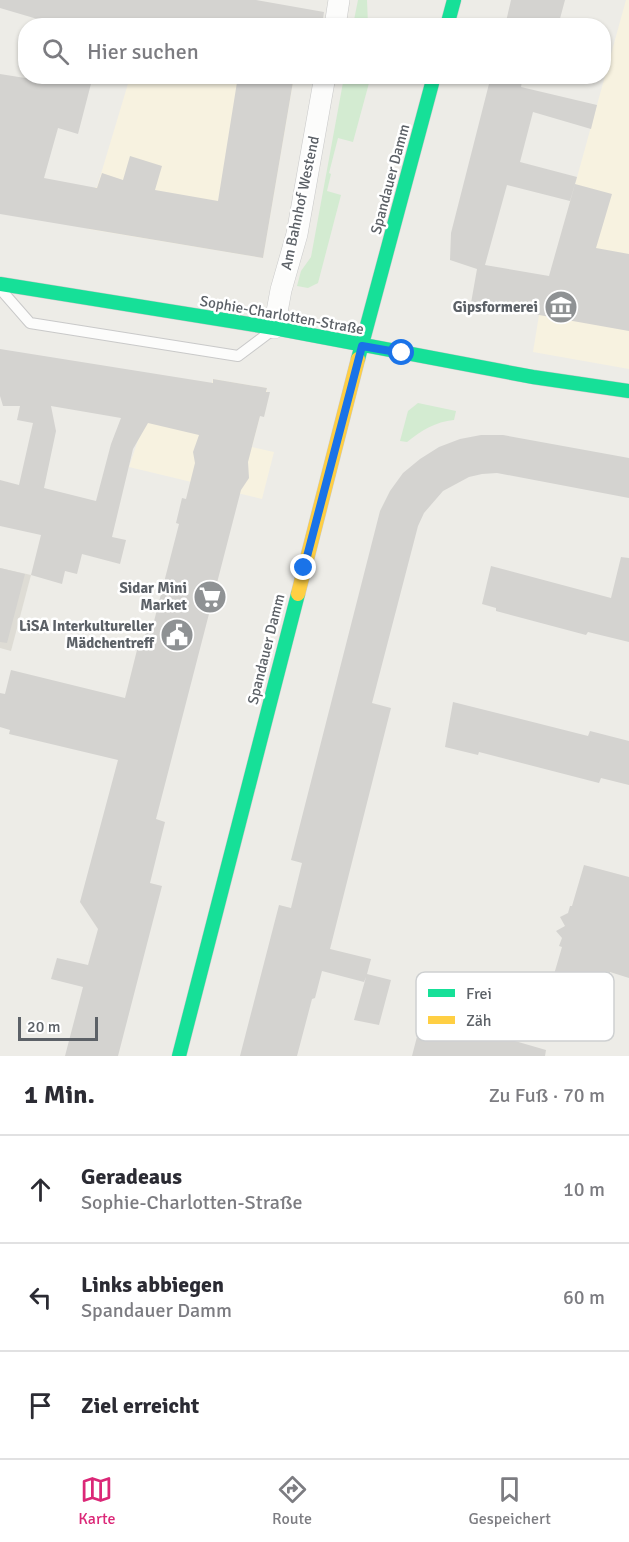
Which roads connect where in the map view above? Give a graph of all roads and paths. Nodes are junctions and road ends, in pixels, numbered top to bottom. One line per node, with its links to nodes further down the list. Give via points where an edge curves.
1 (339, 0): 3 (street)
2 (454, 0): 4 (main road)
3 (336, 18)
4 (449, 18)
5 (325, 84): 8 (street, Am Bahnhof Westend, via 297,234)
6 (432, 84): 9 (main road, Spandauer Damm)
7 (0, 286): 8 (main road, Sophie-Charlotten-Straße); 8 (lane, via 30,322 238,356)
8 (274, 328): 9 (main road, Sophie-Charlotten-Straße)
9 (362, 346): 10 (main road, Sophie-Charlotten-Straße); 11 (main road, Spandauer Damm)
10 (629, 391)
11 (179, 1056)

